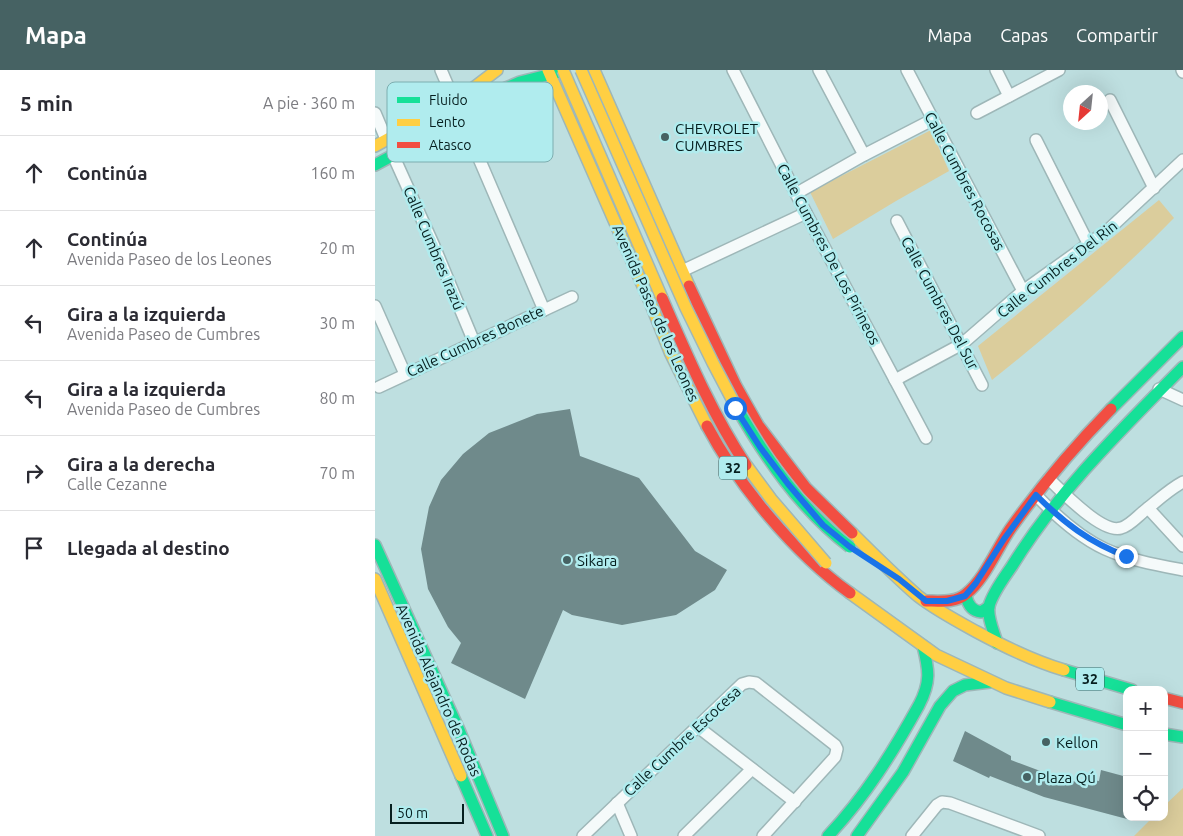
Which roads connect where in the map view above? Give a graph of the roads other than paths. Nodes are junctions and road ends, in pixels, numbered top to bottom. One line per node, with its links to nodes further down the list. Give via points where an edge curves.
1 (441, 70): 13 (street)
2 (497, 70): 14 (main road)
3 (563, 70): 68 (main road, bridge, via 715,415 740,457 770,498 826,563)
4 (568, 70): 12 (main road)
5 (581, 70): 67 (main road, bridge, via 688,313 735,408 760,447 823,525)
6 (594, 70): 17 (main road, 32)
7 (733, 70): 33 (street, Calle Cumbres De Los Pirineos)
8 (819, 70): 26 (street)
9 (907, 70): 22 (street, Calle Cumbres Rocosas)
10 (996, 70): 16 (street)
11 (1059, 70): 16 (street)
12 (550, 73): 15 (main road); 19 (main road, Avenida Paseo de los Leones / 32)
13 (446, 82)
14 (481, 82)
15 (520, 82)
16 (1009, 96): 20 (street)
17 (608, 100): 19 (main road, via 596,92 589,92 571,101); 37 (main road, 32)
18 (1109, 100): 32 (street)
19 (565, 111): 68 (main road, Avenida Paseo de los Leones / 32, via 592,166 670,352 710,431 781,532)
20 (977, 113)
21 (375, 114): 23 (street)
22 (932, 120): 26 (street); 38 (street, Calle Cumbres Rocosas)
23 (387, 139): 25 (main road)
24 (1036, 140): 36 (street)
25 (375, 146)
26 (864, 156): 33 (street)
27 (387, 158): 31 (main road)
28 (1183, 160): 32 (street, Calle Cumbres Del Rin)
29 (396, 162): 43 (street, Calle Cumbres Irazú)
30 (481, 162): 41 (street)
31 (375, 165)
32 (1154, 188): 36 (street, Calle Cumbres Del Rin)
33 (797, 193): 34 (street, Calle Cumbres De Los Pirineos)
34 (806, 213): 37 (street); 47 (street, Calle Cumbres De Los Pirineos)
35 (897, 222): 44 (street, Calle Cumbres Del Sur)
36 (1089, 245): 38 (street, Calle Cumbres Del Rin)
37 (682, 271): 67 (main road, 32, via 735,386 763,432 806,488)
38 (1023, 291): 44 (street, Calle Cumbres Del Rin)
39 (572, 297): 41 (street, Calle Cumbres Bonete)
40 (375, 306): 46 (street)
41 (544, 310): 43 (street, Calle Cumbres Bonete)
42 (1183, 337): 53 (main road, via 1095,426)
43 (474, 342): 46 (street, Calle Cumbres Bonete)
44 (962, 344): 47 (street, Calle Cumbres Del Rin); 48 (street, Calle Cumbres Del Sur)
45 (1180, 373): 50 (main road)
46 (405, 374): 49 (street, Calle Cumbres Bonete)
47 (895, 380): 52 (street, Calle Cumbres De Los Pirineos)
48 (982, 385)
49 (379, 386)
50 (1159, 389): 51 (street); 55 (main road)
51 (1183, 400)
52 (926, 438)
53 (1049, 480): 55 (street); 56 (main road)
54 (1183, 482): 57 (street)
55 (1063, 492): 58 (main road); 59 (street)
56 (1036, 495): 58 (street); 69 (main road)
57 (1148, 508): 61 (street, via 1126,525); 63 (street)
58 (1049, 509): 60 (street); 71 (main road)
59 (1084, 511): 60 (street); 61 (street)
60 (1071, 527): 64 (street)
61 (1112, 529): 64 (street)
62 (375, 545): 88 (main road, Avenida Alejandro de Rodas)
63 (1183, 546)
64 (1106, 549): 65 (street)
65 (1183, 570)
66 (375, 579): 87 (main road, Avenida Alejandro de Rodas)
67 (899, 579): 70 (main road, 32)
68 (836, 582): 73 (main road, Avenida Paseo de los Leones / 32)
69 (965, 596): 70 (main road, via 947,601); 71 (main road, via 973,610 985,612)
70 (926, 601): 72 (main road, 32)
71 (989, 607): 72 (main road)
72 (997, 643): 75 (main road, 32, via 1049,666)
73 (923, 646): 74 (main road, Avenida Paseo de los Leones / 32); 85 (main road, via 929,676 925,696 870,789)
74 (990, 682): 78 (main road, Avenida Paseo de los Leones / 32); 86 (main road, via 965,685 953,691 940,706 912,758)
75 (1123, 688)
76 (1168, 699): 77 (main road)
77 (1183, 703)
78 (1123, 724)
79 (698, 727): 82 (street); 83 (street, Calle Cumbre Escocesa, via 742,684 757,683 835,744 837,749 835,757); 84 (street, Calle Cumbre Escocesa)
80 (1168, 735): 81 (main road)
81 (1183, 737)
82 (752, 769): 83 (street); 91 (street)
83 (795, 802): 92 (street, Calle Cumbre Escocesa)
84 (617, 803): 89 (street, Calle Cumbre Escocesa); 90 (street)
85 (844, 819): 86 (street); 93 (main road)
86 (860, 835)
87 (487, 836)
88 (503, 836)
89 (583, 836)
90 (631, 836)
91 (684, 836)
92 (763, 836)
93 (829, 836)
94 (912, 836): 95 (street, via 943,802)
95 (1039, 836)

